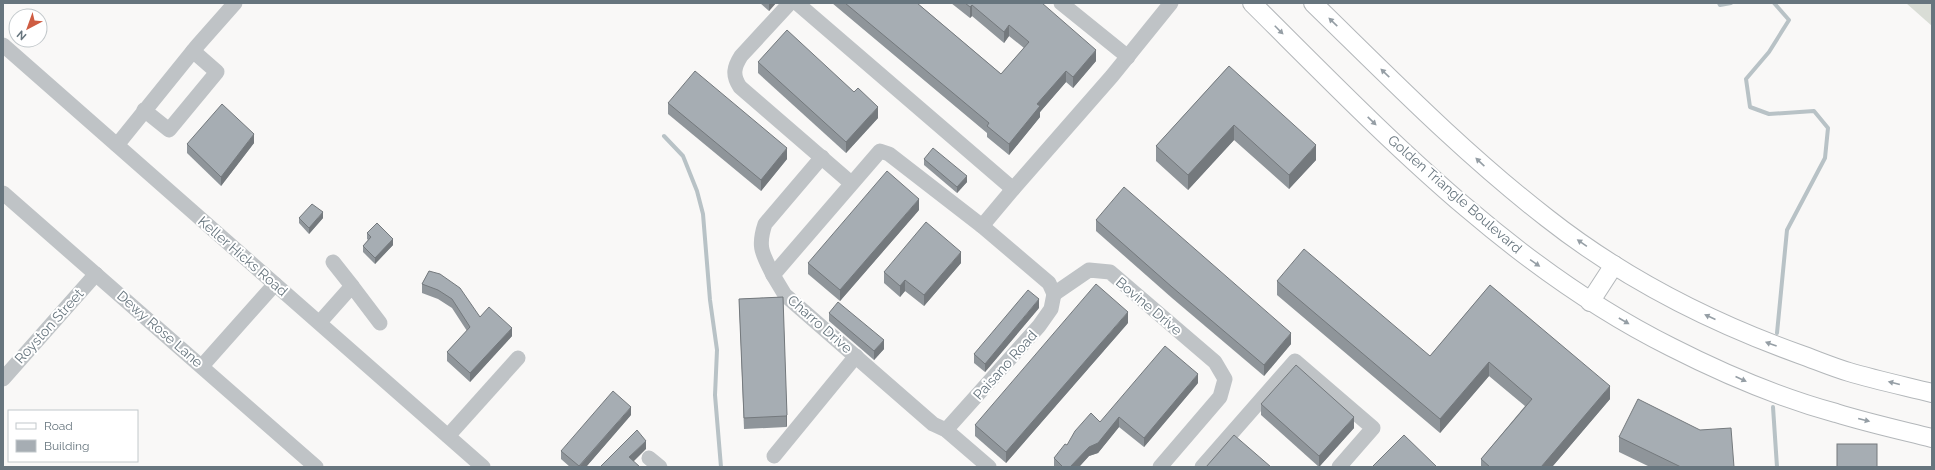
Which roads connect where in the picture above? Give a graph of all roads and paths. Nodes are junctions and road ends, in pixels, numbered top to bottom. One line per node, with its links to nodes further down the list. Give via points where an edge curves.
1 (235, 3): 9 (street)
2 (790, 3): 13 (street, via 741,56 735,65 734,75 740,87)
3 (797, 3): 15 (street)
4 (1061, 3): 10 (street)
5 (1171, 3): 10 (street)
6 (1252, 3): 25 (main road, Golden Triangle Boulevard, one-way to 25, via 1461,204 1522,254)
7 (1313, 3): 19 (main road, one-way to 7, via 1548,219 1490,172)
8 (3, 45): 12 (street, Keller Hicks Road)
9 (193, 51): 11 (street); 11 (street, via 217,72 169,130)
10 (1128, 57): 15 (street)
11 (144, 110): 12 (street)
12 (117, 145): 22 (street, Keller Hicks Road)
13 (822, 157): 14 (street); 21 (street, Charro Drive, via 764,224 761,250)
14 (852, 183): 17 (street, via 880,151 889,154); 21 (street)
15 (1013, 189): 17 (street)
16 (3, 193): 20 (street, Dewy Rose Lane)
17 (982, 226): 24 (street, via 1049,283)
18 (333, 262): 23 (street)
19 (1614, 265): 25 (main road); 32 (main road, one-way to 19, via 1847,372 1764,341 1690,308)
20 (96, 274): 30 (street, Dewy Rose Lane); 31 (street, Royston Street)
21 (773, 275): 28 (street, Charro Drive, via 785,295)
22 (275, 284): 26 (street, Keller Hicks Road); 30 (street)
23 (352, 286): 26 (street); 27 (street)
24 (1054, 294): 33 (street, Paisano Road, via 1051,309 1039,326); 40 (street, Bovine Drive, via 1089,270 1110,272 1215,362 1225,379 1220,397)
25 (1590, 302): 35 (main road, Golden Triangle Boulevard, one-way to 35, via 1671,347 1748,382 1835,413)
26 (320, 322): 34 (street, Keller Hicks Road)
27 (380, 324)
28 (856, 356): 33 (street, Charro Drive, via 933,424); 36 (street)
29 (518, 358): 34 (street)
30 (202, 366): 37 (street, Dewy Rose Lane)
31 (3, 378)
32 (1932, 393)
33 (946, 430): 39 (street)
34 (448, 436): 38 (street, Keller Hicks Road)
35 (1932, 438)
36 (774, 456)
37 (316, 467)
38 (484, 467)
39 (988, 467)
40 (1160, 467)
41 (1202, 467): 42 (street, via 1295,361 1373,428)
42 (1339, 467)

